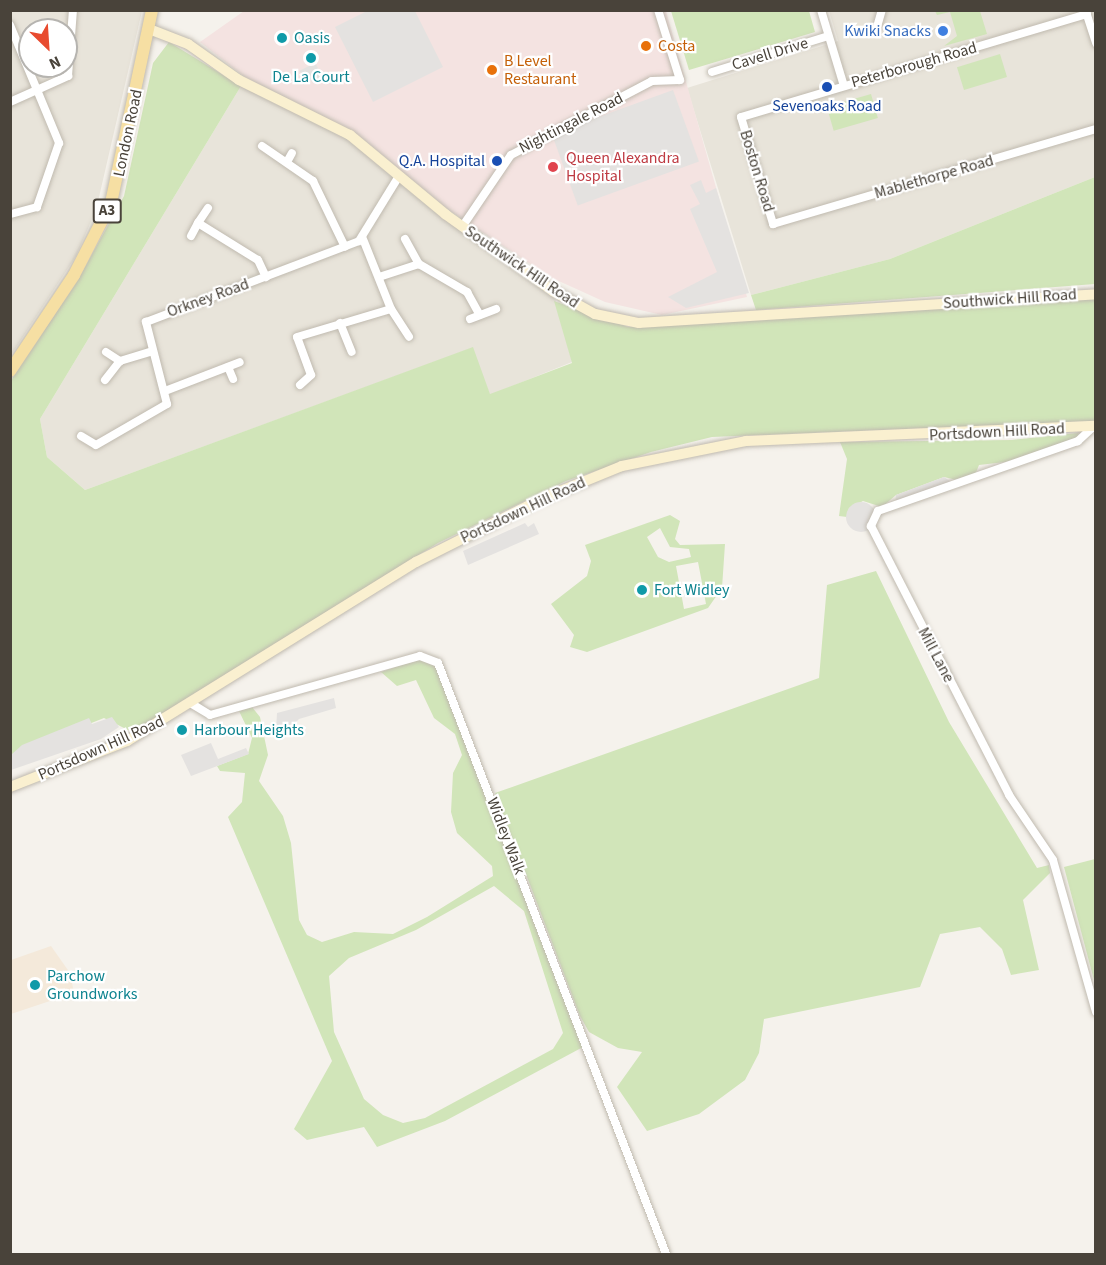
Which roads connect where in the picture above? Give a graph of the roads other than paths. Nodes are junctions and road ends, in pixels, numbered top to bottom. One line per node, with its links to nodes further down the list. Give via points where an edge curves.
1 (73, 10): 14 (street, via 68,76)
2 (152, 10): 9 (main road, London Road / A3)
3 (658, 10): 26 (street, Nightingale Road, via 680,80 652,81 511,155)
4 (821, 10): 10 (street)
5 (882, 10): 8 (street)
6 (1086, 12): 11 (street); 13 (street, Peterborough Road)
7 (10, 25): 14 (street)
8 (877, 27)
9 (149, 29): 21 (main road, Southwick Hill Road, via 188,44 239,80 350,135); 47 (main road, London Road / A3, via 111,203 74,275)
10 (828, 36): 12 (street, Cavell Drive); 13 (street)
11 (1095, 43)
12 (712, 72)
13 (844, 86): 16 (street, Peterborough Road)
14 (39, 92): 15 (street); 23 (street, via 59,143 37,207)
15 (10, 102)
16 (741, 117): 25 (street, Boston Road)
17 (1095, 129): 25 (street, Mablethorpe Road)
18 (262, 146): 20 (street)
19 (292, 153): 20 (street)
20 (286, 162): 30 (street, via 321,191)
21 (399, 176): 26 (main road, Southwick Hill Road); 28 (street)
22 (208, 208): 24 (street)
23 (10, 214)
24 (198, 223): 27 (street); 32 (street, via 258,260)
25 (773, 224)
26 (462, 227): 34 (main road, Southwick Hill Road, via 553,291 595,314 639,323)
27 (191, 236)
28 (363, 239): 30 (street, Orkney Road); 33 (street)
29 (405, 239): 31 (street)
30 (345, 247): 32 (street, Orkney Road)
31 (419, 264): 33 (street); 37 (street, via 467,292)
32 (266, 277): 41 (street, Orkney Road, via 150,320 143,327)
33 (379, 277): 35 (street)
34 (1095, 294)
35 (391, 309): 39 (street); 40 (street)
36 (496, 309): 37 (street)
37 (480, 315): 38 (street)
38 (470, 319)
39 (340, 323): 43 (street); 50 (street, via 297,337 311,375)
40 (410, 338)
41 (152, 351): 44 (street); 51 (street, Orkney Road)
42 (106, 352): 44 (street)
43 (352, 352)
44 (120, 361): 49 (street)
45 (240, 362): 46 (street)
46 (228, 367): 48 (street); 51 (street)
47 (10, 371)
48 (233, 379)
49 (105, 380)
50 (300, 385)
51 (165, 391): 53 (street, via 167,404 96,449)
52 (1094, 427): 54 (main road, Portsdown Hill Road, via 746,441 622,466 541,498 416,562); 56 (street, Mill Lane, via 1078,441 878,511 871,526 1009,795 1053,860)
53 (81, 436)
54 (192, 704): 55 (main road, Portsdown Hill Road, via 127,741); 57 (street, Widley Walk, via 210,716 420,656 438,663)
55 (10, 787)
56 (1095, 1012)
57 (666, 1254)

